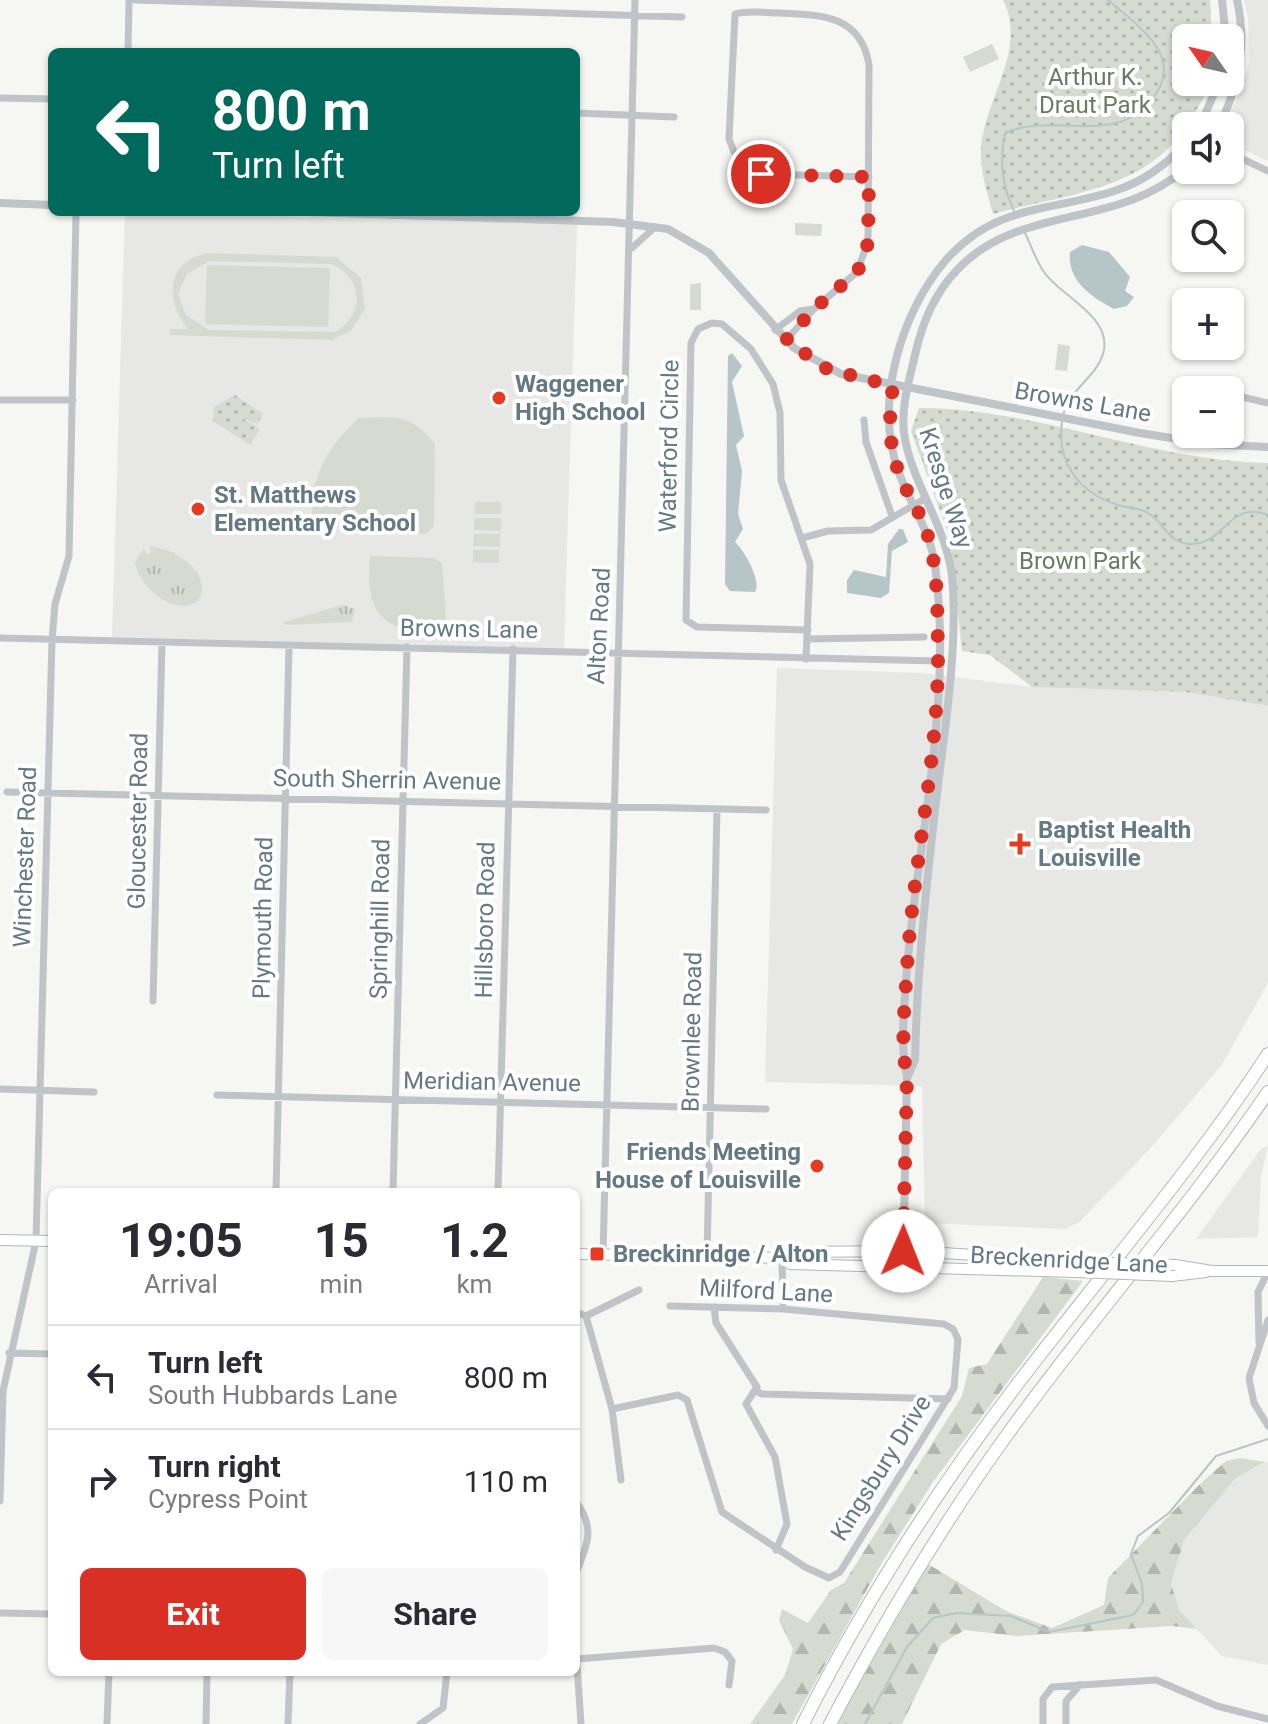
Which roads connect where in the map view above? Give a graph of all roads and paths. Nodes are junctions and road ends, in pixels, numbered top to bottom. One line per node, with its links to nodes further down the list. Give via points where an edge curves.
1 (129, 0): 9 (street)
2 (135, 0): 6 (street)
3 (635, 0): 6 (street, Alton Road)
4 (1222, 0): 8 (street)
5 (1237, 0): 12 (street, via 1241,54)
6 (634, 14): 7 (street); 14 (street, Alton Road)
7 (682, 17)
8 (1225, 24)
9 (128, 48)
10 (0, 98): 11 (street)
11 (48, 99)
12 (1225, 112)
13 (580, 113): 14 (street)
14 (633, 114): 15 (street); 25 (street, Alton Road)
15 (674, 117)
16 (1172, 156): 31 (street, Kresge Way, via 1131,185 1027,210 961,246 935,275 908,321)
17 (1244, 160): 18 (street)
18 (1268, 171)
19 (869, 177): 19 (street, via 761,174 734,152 729,139 735,14 830,17 853,30 867,47); 28 (street, via 864,259 847,282)
20 (1172, 180): 32 (street, Kresge Way, via 1130,203 1007,236 967,261 939,293 921,328)
21 (0, 203): 22 (street)
22 (48, 205)
23 (76, 216): 35 (street, Winchester Road)
24 (428, 216): 25 (street, Browns Lane)
25 (631, 226): 26 (street, Browns Lane); 27 (street, Alton Road)
26 (655, 227): 27 (street); 29 (street, Browns Lane, via 679,234 709,253)
27 (631, 250): 53 (street, Alton Road)
28 (814, 309): 29 (street, via 800,311); 30 (street)
29 (775, 330): 30 (street, Browns Lane)
30 (786, 340): 31 (street, Browns Lane, via 827,369)
31 (893, 386): 32 (street, Browns Lane); 42 (street, Kresge Way, via 893,453)
32 (907, 389): 38 (street, Browns Lane); 41 (street, Kresge Way, via 905,436)
33 (1244, 397): 36 (street)
34 (0, 400): 35 (street)
35 (73, 400): 48 (street, Winchester Road, via 69,556 55,604)
36 (1268, 403)
37 (864, 420): 43 (street, via 866,442)
38 (1172, 434)
39 (1244, 444): 40 (street, Browns Lane)
40 (1268, 447)
41 (926, 498): 42 (street); 67 (street, Kresge Way, via 950,564 950,648 946,729 922,920 915,1060)
42 (914, 505): 43 (street); 55 (street, Kresge Way, via 935,565)
43 (892, 516): 44 (street, via 871,530)
44 (802, 538): 45 (street, Waterford Circle, via 810,568); 45 (street, Waterford Circle, via 781,480 780,413 773,384 751,349 722,324 698,329 691,343 686,617 697,627)
45 (808, 635): 46 (street); 54 (street, Waterford Circle)
46 (924, 637)
47 (0, 638): 48 (street, Browns Lane)
48 (52, 640): 49 (street, Browns Lane); 56 (street, Winchester Road)
49 (162, 642): 50 (street, Browns Lane); 58 (street, Gloucester Road)
50 (289, 645): 51 (street, Browns Lane); 59 (street, Plymouth Road)
51 (407, 647): 52 (street, Browns Lane); 60 (street, Springhill Road)
52 (513, 649): 53 (street, Browns Lane); 61 (street, Hillsboro Road)
53 (618, 652): 54 (street, Browns Lane); 62 (street, Alton Road)
54 (806, 659): 55 (street, Browns Lane)
55 (938, 661): 67 (street, Kresge Way, via 936,728 908,937 903,1059)
56 (48, 791): 57 (street, South Sherrin Avenue); 58 (street, South Sherrin Avenue); 69 (street, Winchester Road)
57 (7, 792)
58 (159, 794): 59 (street, South Sherrin Avenue); 65 (street, Gloucester Road)
59 (286, 797): 60 (street, South Sherrin Avenue); 73 (street, Plymouth Road)
60 (403, 800): 61 (street, South Sherrin Avenue); 74 (street, Springhill Road)
61 (508, 803): 62 (street, South Sherrin Avenue); 75 (street, Hillsboro Road)
62 (612, 806): 63 (street, South Sherrin Avenue); 76 (street, Alton Road)
63 (717, 809): 64 (street, South Sherrin Avenue); 77 (street, Brownlee Road)
64 (766, 810)
65 (153, 1001)
66 (1268, 1054): 131 (highway, via 930,1505 871,1597)
67 (907, 1077): 85 (street, Kresge Way)
68 (0, 1089): 69 (street)
69 (40, 1090): 70 (street); 83 (street, Winchester Road)
70 (94, 1092)
71 (1268, 1092): 132 (highway, via 1008,1433 897,1602)
72 (217, 1095): 73 (street, Meridian Avenue)
73 (279, 1097): 74 (street, Meridian Avenue); 79 (street, Plymouth Road)
74 (396, 1100): 75 (street, Meridian Avenue); 80 (street, Springhill Road)
75 (501, 1103): 76 (street, Meridian Avenue); 81 (street, Hillsboro Road)
76 (606, 1105): 77 (street, Meridian Avenue); 87 (street, Alton Road)
77 (710, 1109): 78 (street, Meridian Avenue); 88 (street, Brownlee Road)
78 (766, 1109)
79 (276, 1188)
80 (393, 1188)
81 (498, 1188)
82 (0, 1240): 83 (main road)
83 (36, 1241): 84 (main road); 102 (street, Winchester Road)
84 (48, 1241)
85 (903, 1251): 89 (main road, Breckenridge Lane, via 791,1252); 90 (street, Kresge Way); 91 (main road, Breckenridge Lane, bridge)
86 (580, 1254): 87 (main road, Breckenridge Lane)
87 (603, 1255): 88 (main road, Breckenridge Lane)
88 (707, 1257): 89 (main road, Breckenridge Lane)
89 (784, 1258): 90 (main road, Breckenridge Lane, via 790,1264); 96 (street)
90 (903, 1266): 91 (main road, Breckenridge Lane, bridge)
91 (1173, 1270): 92 (main road, Breckenridge Lane)
92 (1268, 1271): 101 (street, via 1258,1292)
93 (639, 1290): 98 (street)
94 (670, 1306): 95 (street, Milford Lane)
95 (714, 1307): 96 (street, Milford Lane); 104 (street, via 714,1318)
96 (783, 1309): 100 (street, Milford Lane)
97 (580, 1314): 98 (street)
98 (586, 1316): 106 (street)
99 (1268, 1320): 101 (street)
100 (953, 1329): 105 (street, Kingsbury Drive, via 958,1343)
101 (1259, 1342): 107 (street, via 1249,1386)
102 (9, 1353): 103 (street); 109 (street, Winchester Road)
103 (48, 1354)
104 (756, 1391): 105 (street); 111 (street, via 746,1404 770,1443 786,1517 787,1528)
105 (948, 1399): 111 (street, Kingsbury Drive, via 840,1572 824,1577)
106 (612, 1409): 108 (street); 111 (street, via 678,1395 687,1400 722,1512)
107 (1268, 1426)
108 (621, 1480)
109 (0, 1501)
110 (580, 1508): 112 (street, via 589,1533)
111 (776, 1550)
112 (580, 1561)
113 (0, 1613): 114 (street)
114 (48, 1614)
115 (580, 1659): 122 (street, via 714,1648 732,1661)
116 (109, 1676): 126 (street)
117 (207, 1676): 127 (street)
118 (290, 1676): 128 (street)
119 (447, 1676): 129 (street, via 443,1708)
120 (578, 1676): 130 (street)
121 (1082, 1684): 123 (street); 124 (street); 125 (street, via 1156,1680 1217,1706)
122 (729, 1685)
123 (1050, 1688): 124 (street); 133 (street, via 1042,1703)
124 (1066, 1701): 134 (street)
125 (1268, 1719)
126 (107, 1724)
127 (206, 1724)
128 (288, 1724)
129 (420, 1724)
130 (581, 1724)
131 (803, 1724)
132 (830, 1724)
133 (1043, 1724)
134 (1066, 1724)

